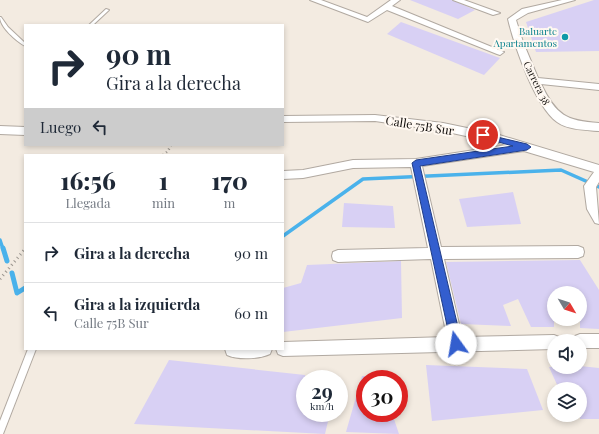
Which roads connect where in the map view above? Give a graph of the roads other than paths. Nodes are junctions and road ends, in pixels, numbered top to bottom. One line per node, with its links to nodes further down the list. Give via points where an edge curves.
1 (314, 0): 5 (street, via 368,20)
2 (396, 0): 5 (street)
3 (457, 0): 7 (street)
4 (571, 0): 12 (street, Carrera 38, via 525,11 512,19 514,34)
5 (388, 7): 11 (street)
6 (107, 10): 9 (lane)
7 (496, 13)
8 (0, 18): 10 (lane, via 6,28)
9 (92, 24)
10 (24, 44)
11 (500, 52)
12 (535, 81): 13 (street); 15 (street, Carrera 38, via 552,112 560,119 575,125)
13 (599, 87)
14 (284, 119): 18 (street, Calle 75B Sur, via 375,118 443,127)
15 (599, 127)
16 (0, 130): 17 (street)
17 (24, 132)
18 (527, 147): 19 (street, Calle 75B Sur); 20 (street)
19 (599, 169)
20 (418, 173): 21 (street, via 354,164); 25 (street)
21 (284, 175)
22 (594, 181): 23 (street, via 593,209)
23 (599, 219)
24 (578, 252): 25 (street)
25 (436, 253): 26 (street); 30 (street)
26 (338, 256)
27 (587, 341): 28 (street)
28 (599, 341)
29 (547, 342): 30 (street)
30 (456, 344): 31 (street)
31 (284, 349)
32 (32, 350): 33 (lane)
33 (0, 432)

